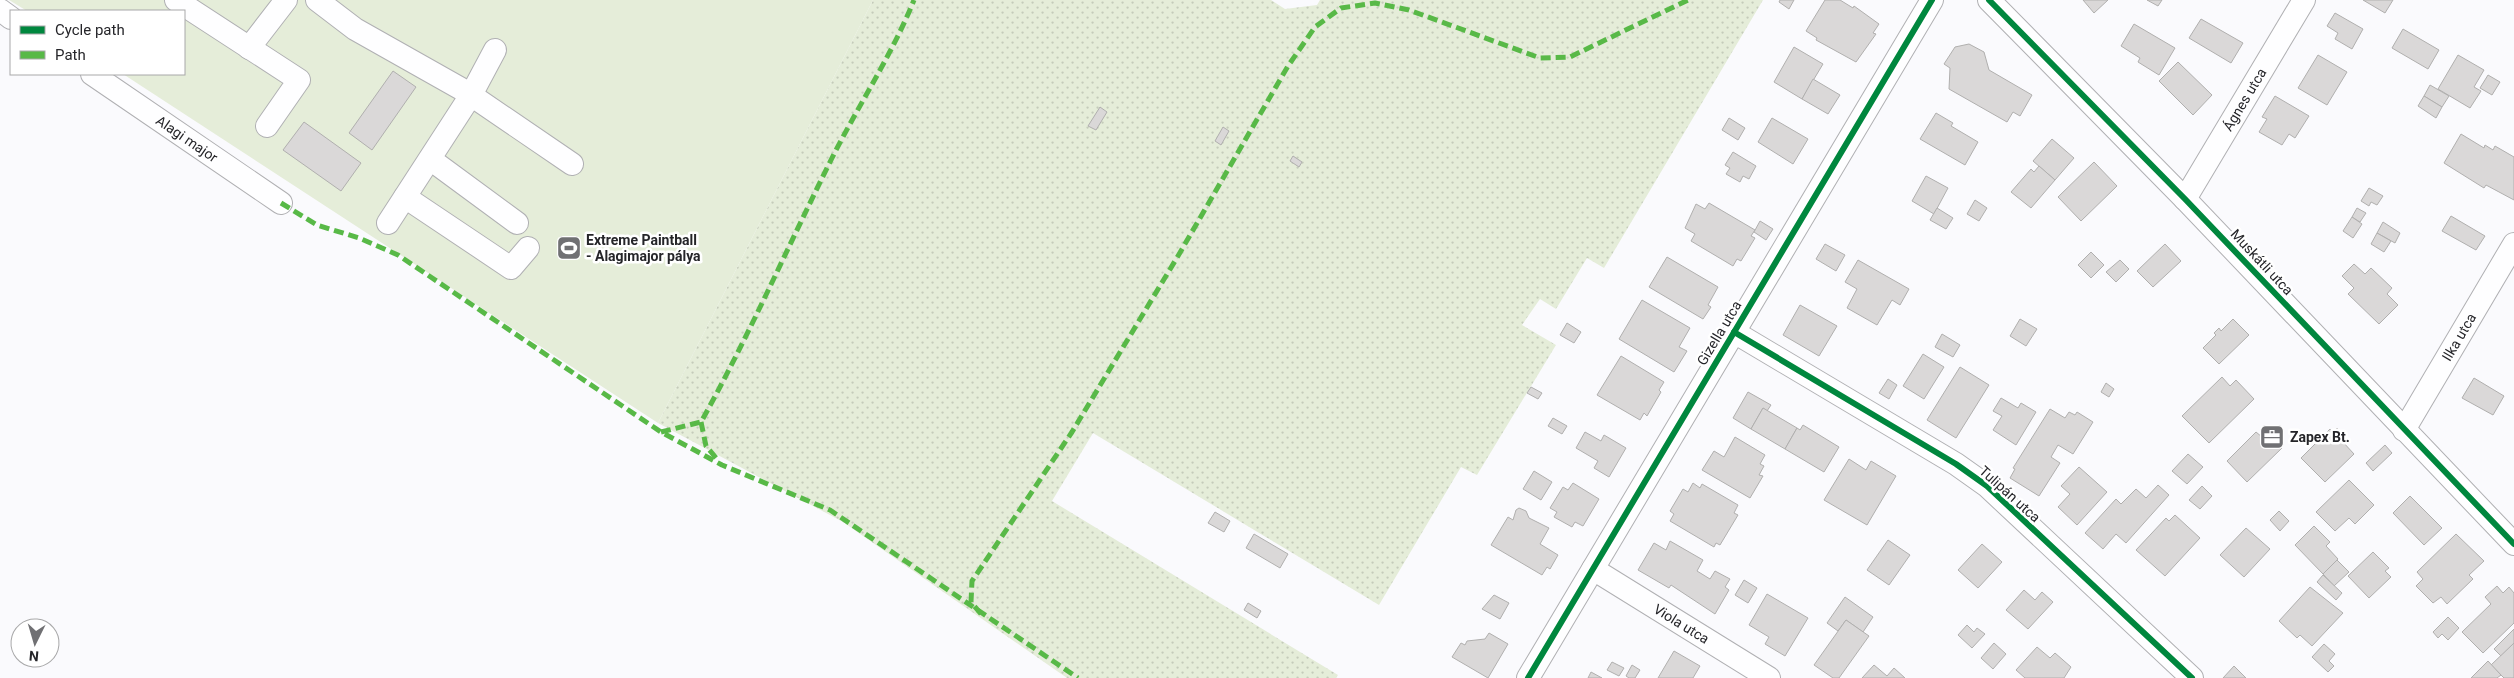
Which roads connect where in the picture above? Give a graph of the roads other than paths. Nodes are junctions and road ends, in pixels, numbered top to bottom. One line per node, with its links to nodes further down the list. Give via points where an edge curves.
1 (176, 0): 8 (street)
2 (286, 0): 8 (street)
3 (317, 0): 11 (street, via 355,29)
4 (1932, 0): 22 (street, Gizella utca)
5 (1989, 0): 15 (street, Muskátli utca)
6 (2003, 0): 15 (street, Muskátli utca)
7 (2304, 0): 15 (street, Ágnes utca)
8 (249, 48): 12 (street, via 299,80)
9 (495, 50): 11 (street)
10 (93, 75): 17 (street, Alagi major)
11 (472, 95): 13 (street); 14 (street)
12 (267, 126)
13 (430, 159): 16 (street); 19 (street)
14 (572, 164)
15 (2188, 193): 23 (street, Muskátli utca)
16 (405, 197): 18 (street); 21 (street, via 511,268)
17 (281, 203)
18 (388, 223)
19 (517, 223)
20 (2514, 244): 23 (street, Ilka utca)
21 (528, 248)
22 (1734, 332): 26 (street, Gizella utca); 29 (street, Tulipán utca, via 1956,464 1987,486)
23 (2407, 424): 24 (street, Muskátli utca); 25 (street, Muskátli utca)
24 (2514, 525)
25 (2514, 544)
26 (1593, 569): 27 (street, Gizella utca); 28 (street, Viola utca)
27 (1528, 678)
28 (1769, 678)
29 (2192, 678)

